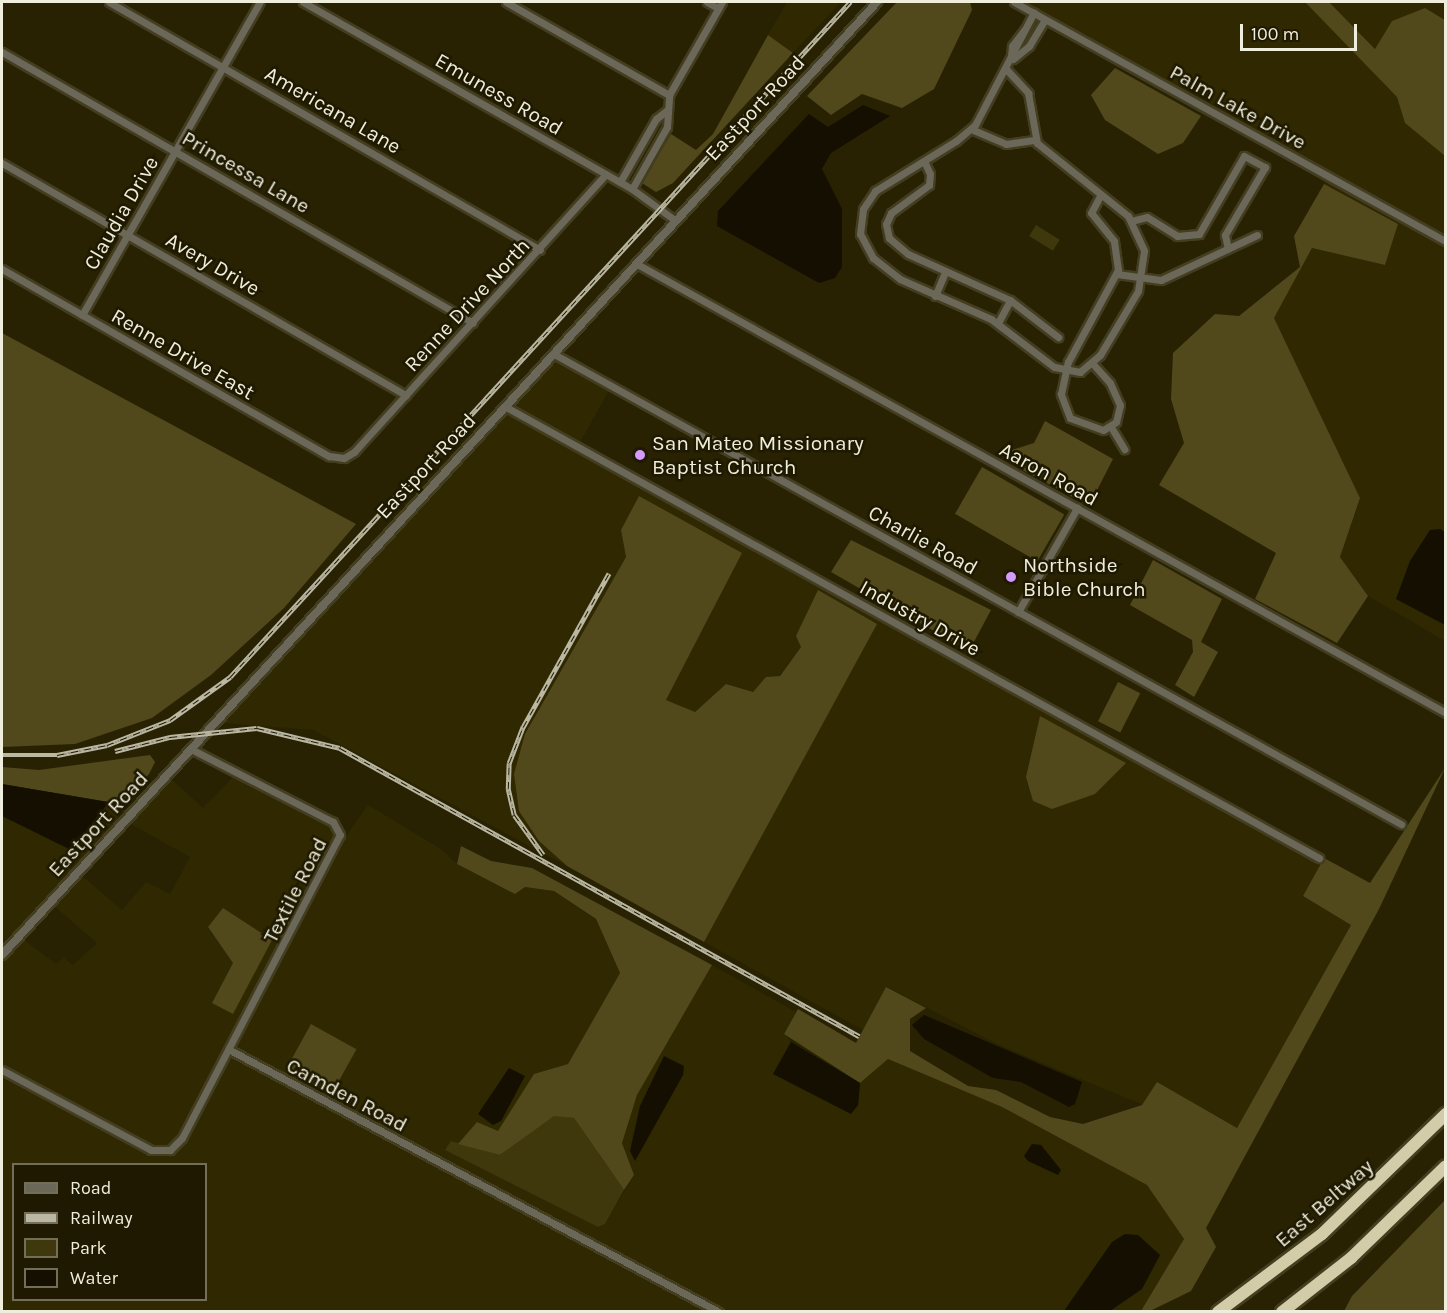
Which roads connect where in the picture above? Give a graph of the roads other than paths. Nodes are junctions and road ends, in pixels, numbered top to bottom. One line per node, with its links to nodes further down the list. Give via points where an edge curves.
1 (109, 2): 13 (street, Americana Lane)
2 (260, 2): 13 (street, Claudia Drive)
3 (303, 2): 22 (street, Emuness Road)
4 (506, 2): 15 (street)
5 (707, 2): 8 (street)
6 (878, 2): 26 (street, Eastport Road)
7 (1014, 2): 9 (street, Palm Lake Drive)
8 (720, 5): 15 (street)
9 (1034, 12): 10 (street, Palm Lake Drive); 12 (street, via 1012,46)
10 (1045, 19): 12 (street, via 1029,46); 30 (street, Palm Lake Drive)
11 (2, 52): 19 (street, Princessa Lane)
12 (1011, 60): 14 (street)
13 (223, 67): 19 (street, Claudia Drive); 32 (street, Americana Lane)
14 (1006, 69): 17 (street); 18 (street, via 1028,93)
15 (669, 95): 16 (street)
16 (667, 110): 23 (street, via 656,119); 24 (street, via 667,127)
17 (971, 129): 18 (street, via 1006,144); 20 (street)
18 (1036, 140): 25 (street)
19 (175, 150): 28 (street, Claudia Drive); 41 (street, Princessa Lane)
20 (924, 161): 35 (street, via 930,174 929,184 891,213 886,230 896,246); 38 (street, via 875,191 863,209 860,234 866,250 883,267)
21 (2, 163): 28 (street, Avery Drive)
22 (606, 174): 23 (street, Emuness Road); 32 (street, Renne Drive North)
23 (620, 182): 24 (street, Emuness Road)
24 (632, 189): 26 (street, Emuness Road)
25 (1101, 194): 27 (street); 36 (street, via 1091,213 1114,241)
26 (676, 221): 33 (street, Eastport Road)
27 (1131, 221): 31 (street, via 1147,217 1177,236 1199,234 1244,156 1264,167 1225,235); 37 (street, via 1144,251)
28 (128, 234): 40 (street, Claudia Drive); 47 (street, Avery Drive)
29 (1257, 235): 31 (street)
30 (1446, 241)
31 (1228, 249): 37 (street, via 1161,280)
32 (540, 250): 41 (street, Renne Drive North)
33 (637, 264): 44 (street, Eastport Road); 52 (street, Aaron Road)
34 (2, 270): 40 (street, Renne Drive East)
35 (945, 273): 38 (street); 39 (street)
36 (1116, 274): 37 (street); 46 (street)
37 (1141, 281): 45 (street)
38 (935, 296): 42 (street)
39 (1010, 300): 42 (street); 43 (street)
40 (82, 315): 51 (street, Renne Drive East, via 329,456)
41 (473, 322): 47 (street, Renne Drive North)
42 (998, 323): 46 (street)
43 (1058, 337)
44 (554, 354): 48 (street, Eastport Road); 53 (street, Charlie Road)
45 (1093, 364): 46 (street, via 1080,372); 49 (street, via 1110,383 1120,405 1119,417)
46 (1065, 372): 49 (street, via 1061,394 1065,412 1090,429)
47 (406, 395): 51 (street, Renne Drive North)
48 (506, 407): 55 (street, Eastport Road); 57 (street, Industry Drive)
49 (1112, 427): 50 (street)
50 (1124, 449)
51 (349, 456)
52 (1077, 508): 53 (street); 54 (street, Aaron Road)
53 (1018, 612): 56 (street, Charlie Road)
54 (1446, 712)
55 (191, 749): 58 (street, Eastport Road); 59 (street, Textile Road, via 333,822 340,830 339,841)
56 (1401, 824)
57 (1319, 858)
58 (2, 955)
59 (230, 1050): 60 (street, via 182,1138 166,1152 144,1147); 63 (street, Camden Road)
60 (2, 1070)
61 (1446, 1114): 64 (highway, East Beltway, via 1330,1227)
62 (1446, 1166): 65 (highway, via 1351,1258)
63 (719, 1311)
64 (1218, 1311)
65 (1282, 1311)

